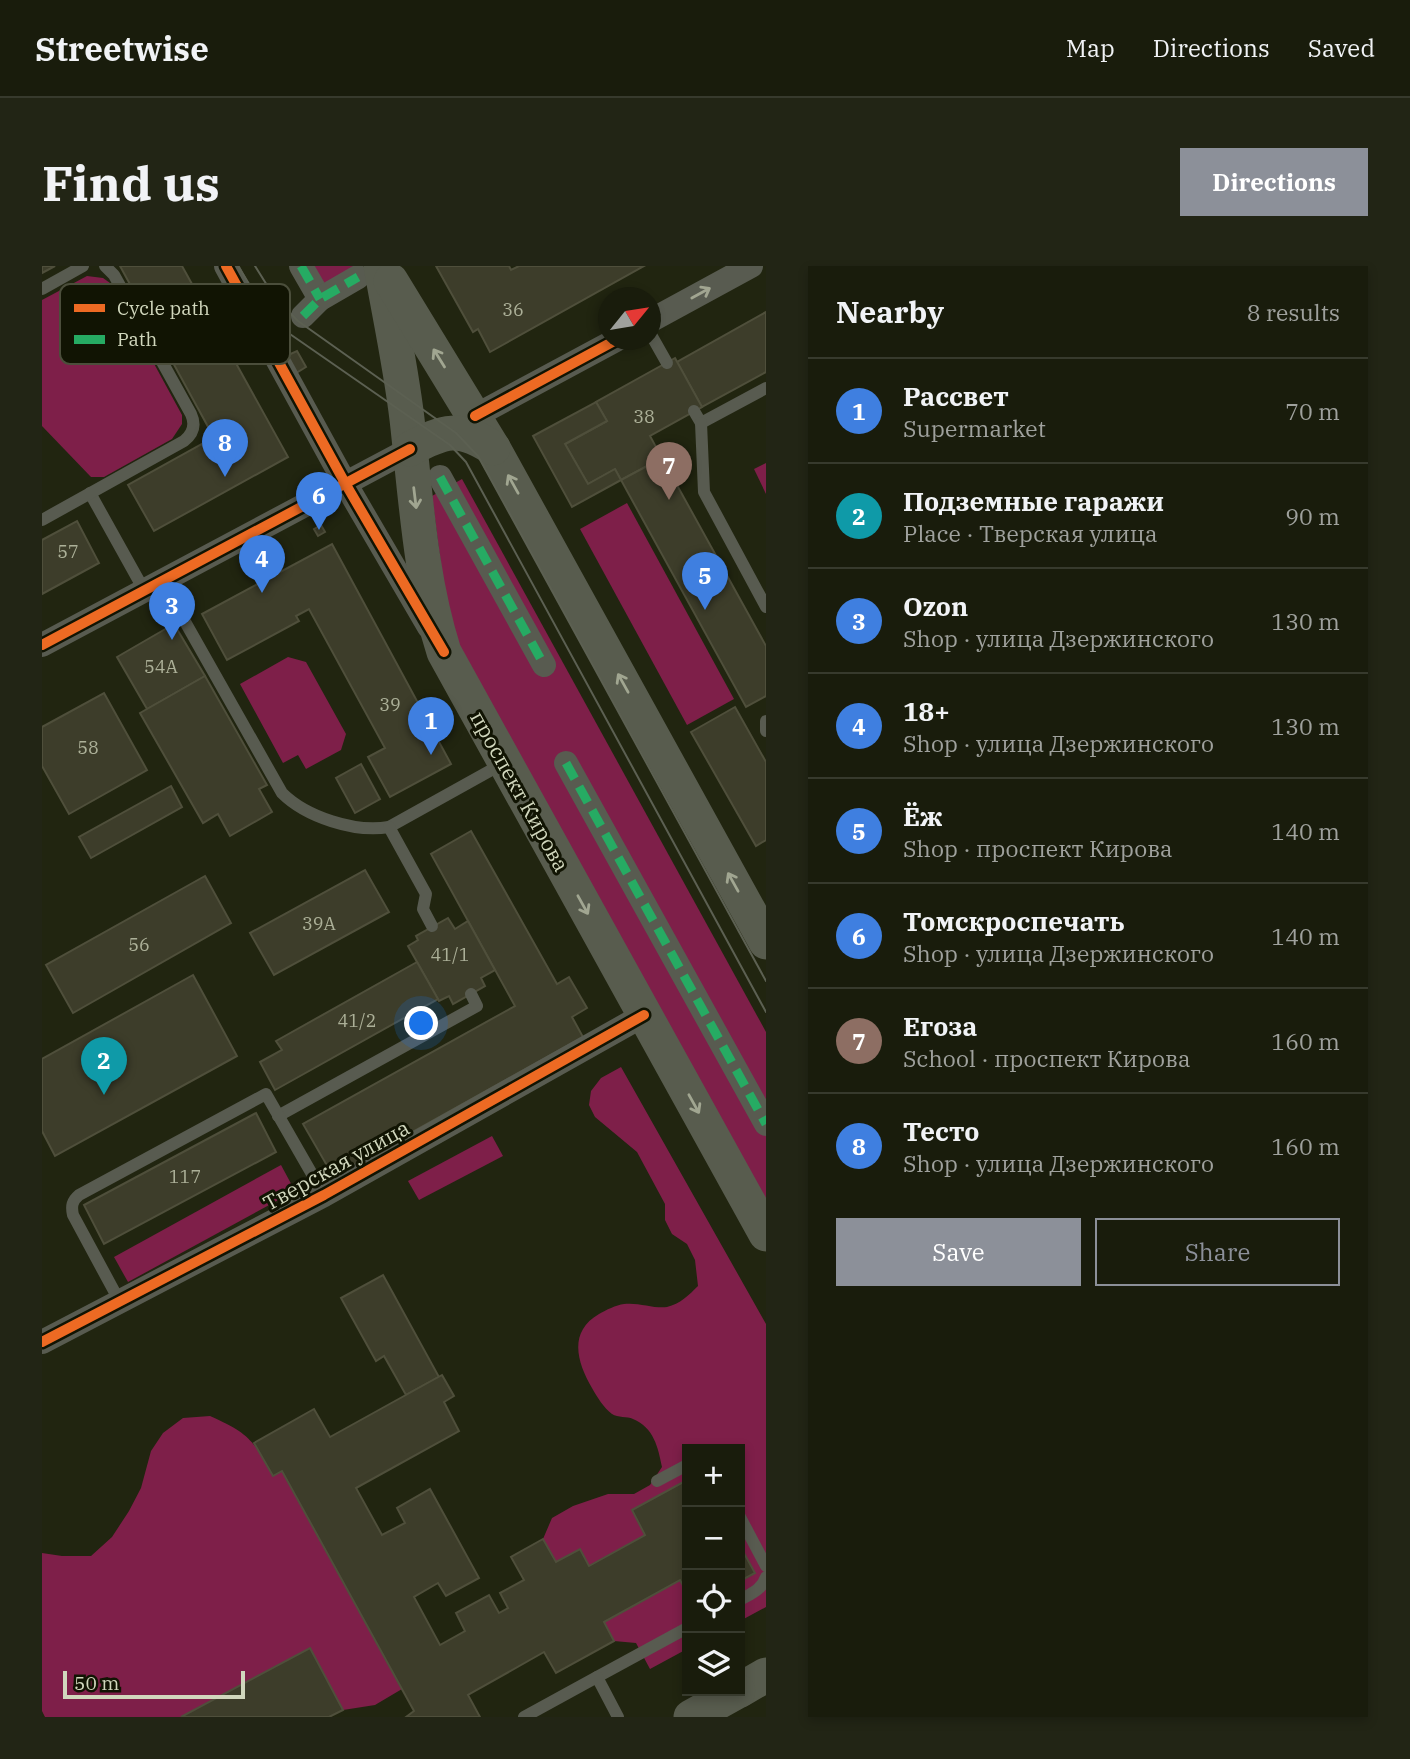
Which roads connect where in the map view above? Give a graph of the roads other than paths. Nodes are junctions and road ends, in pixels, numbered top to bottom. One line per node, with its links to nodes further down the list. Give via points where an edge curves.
1 (83, 266): 9 (lane)
2 (105, 266): 7 (lane)
3 (226, 266): 8 (street)
4 (302, 266): 6 (street, via 311,307)
5 (751, 266): 10 (street, one-way to 5)
6 (374, 270): 18 (main road, one-way to 6); 21 (main road, проспект Кирова, via 402,388)
7 (119, 284)
8 (236, 284)
9 (42, 289)
10 (661, 315)
11 (598, 350): 18 (street)
12 (660, 350): 13 (lane)
13 (667, 363)
14 (163, 364): 24 (lane, via 191,414 194,426 189,437)
15 (280, 364): 23 (street)
16 (766, 388): 19 (lane)
17 (694, 411): 19 (lane)
18 (475, 416): 20 (main road)
19 (701, 424): 27 (lane, via 704,492)
20 (493, 448): 21 (main road, via 472,434 456,433); 37 (main road, one-way to 20)
21 (410, 449): 23 (street); 29 (main road, проспект Кирова, one-way to 29, via 426,580)
22 (440, 477): 30 (street)
23 (345, 483): 26 (street); 29 (street)
24 (90, 493): 25 (lane); 26 (lane)
25 (42, 520)
26 (153, 585): 28 (street); 35 (lane, via 282,793 296,807 354,827)
27 (766, 607)
28 (42, 645)
29 (444, 652): 33 (main road, проспект Кирова)
30 (544, 665)
31 (766, 720): 32 (lane)
32 (766, 730)
33 (504, 763): 35 (lane); 39 (main road, проспект Кирова, one-way to 39)
34 (566, 763): 41 (street)
35 (389, 827): 36 (lane, via 426,894 423,909)
36 (432, 926)
37 (766, 942)
38 (471, 994): 40 (lane, via 477,1006)
39 (644, 1015): 42 (street, Тверская улица); 43 (main road, проспект Кирова, one-way to 43)
40 (278, 1116): 42 (lane); 44 (lane, via 266,1094 73,1200 73,1215)
41 (766, 1124)
42 (324, 1195): 44 (street, Тверская улица)
43 (766, 1234)
44 (120, 1302): 45 (street, Тверская улица)
45 (42, 1342)
46 (682, 1468): 47 (lane)
47 (657, 1481)
48 (745, 1526): 49 (lane)
49 (766, 1566)
50 (766, 1577): 51 (lane)
51 (745, 1597)
52 (682, 1631): 54 (lane)
53 (766, 1675): 55 (main road)
54 (597, 1677): 57 (lane); 58 (lane)
55 (745, 1687)
56 (728, 1696): 59 (main road)
57 (524, 1717)
58 (618, 1717)
59 (691, 1717)

